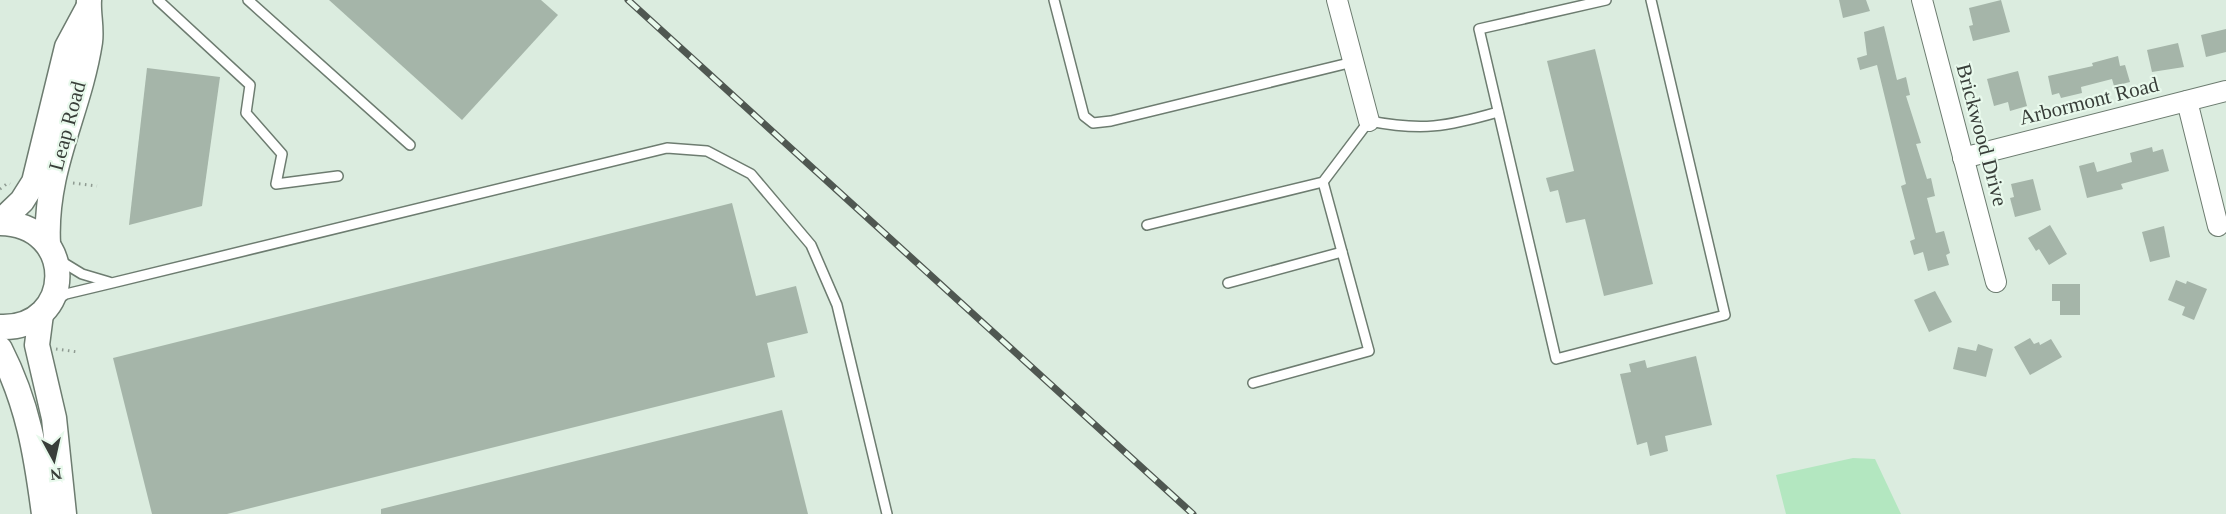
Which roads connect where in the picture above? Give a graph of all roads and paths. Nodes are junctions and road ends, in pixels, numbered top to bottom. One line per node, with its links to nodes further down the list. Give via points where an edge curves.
1 (158, 0): 16 (lane, via 250,85 246,113 282,153 276,184)
2 (248, 0): 14 (lane)
3 (1054, 0): 9 (lane, via 1084,116 1093,123)
4 (1337, 0): 9 (street)
5 (1606, 0): 12 (lane, via 1479,29)
6 (1651, 0): 12 (lane, via 1725,315 1556,359)
7 (1923, 0): 15 (street, Brickwood Drive)
8 (89, 4): 20 (street, Leap Road, via 67,47 34,182 22,201); 23 (street, Leap Road, via 89,43 49,198)
9 (1353, 62): 13 (street)
10 (2226, 91): 11 (street, Arbormont Road)
11 (2187, 101): 15 (street, Arbormont Road); 22 (street)
12 (1498, 112): 13 (lane, via 1448,126 1402,127)
13 (1369, 121): 17 (lane)
14 (410, 145)
15 (1964, 158): 25 (street, Brickwood Drive)
16 (338, 176)
17 (1323, 182): 21 (lane); 24 (lane)
18 (8, 183): 19 (path)
19 (0, 189)
20 (0, 222): 23 (street, via 27,227)
21 (1147, 225)
22 (2218, 226)
23 (52, 251): 26 (lane, via 82,274); 28 (street, Leap Road, via 58,281)
24 (1342, 252): 27 (lane); 31 (lane, via 1369,351)
25 (1996, 282)
26 (112, 283): 28 (lane, via 66,294); 34 (lane, via 667,148 707,151 751,174 811,245 837,304)
27 (1228, 283)
28 (46, 308): 29 (street, via 27,323); 33 (street, via 37,345 54,418)
29 (0, 327)
30 (0, 349): 32 (street, via 25,404)
31 (1253, 383)
32 (44, 514)
33 (64, 514)
34 (886, 514)

